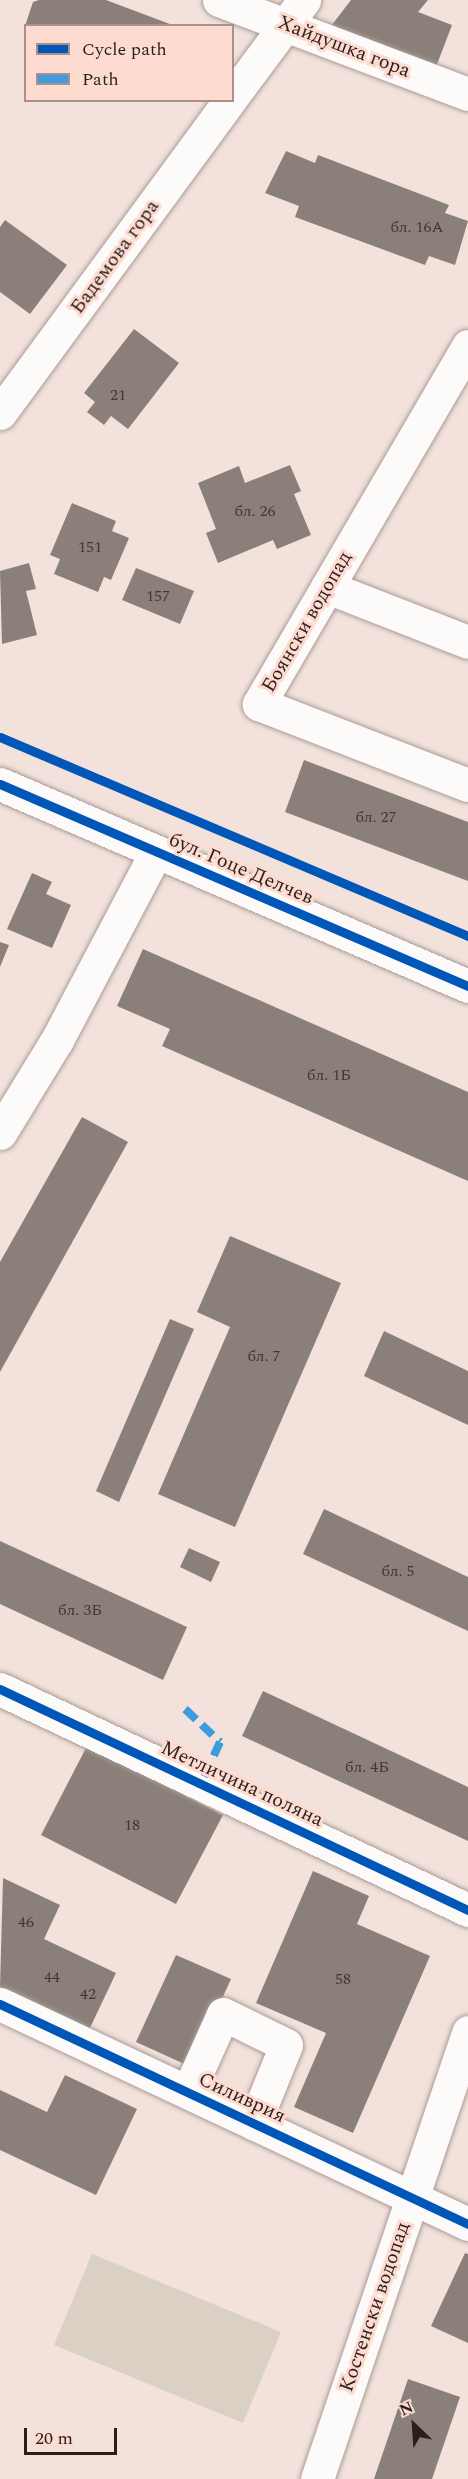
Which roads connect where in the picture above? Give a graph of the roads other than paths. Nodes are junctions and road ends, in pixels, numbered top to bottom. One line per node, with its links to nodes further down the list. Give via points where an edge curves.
1 (219, 0): 2 (street, Хайдушка гора)
2 (295, 13): 3 (street); 4 (street, Хайдушка гора)
3 (234, 94)
4 (468, 94)
5 (229, 102): 7 (street, Бадемова гора)
6 (468, 346): 8 (street, Боянски водопад)
7 (0, 413)
8 (327, 587): 9 (street); 11 (street, Боянски водопад, via 259,704)
9 (468, 642)
10 (0, 784): 12 (street, бул. Гоце Делчев)
11 (468, 785)
12 (156, 852): 13 (street, бул. Гоце Делчев); 14 (street, via 57,1040)
13 (468, 986)
14 (0, 1133)
15 (0, 1689): 16 (street, Метличина поляна)
16 (468, 1911)
17 (0, 2004): 19 (street, Силиврия)
18 (468, 2032): 21 (street, Костенски водопад)
19 (188, 2092): 20 (street, Силиврия); 20 (street, via 223,2014 286,2044)
20 (254, 2124): 21 (street, Силиврия)
21 (412, 2198): 22 (street, Силиврия); 23 (street, Костенски водопад)
22 (468, 2224)
23 (317, 2479)

